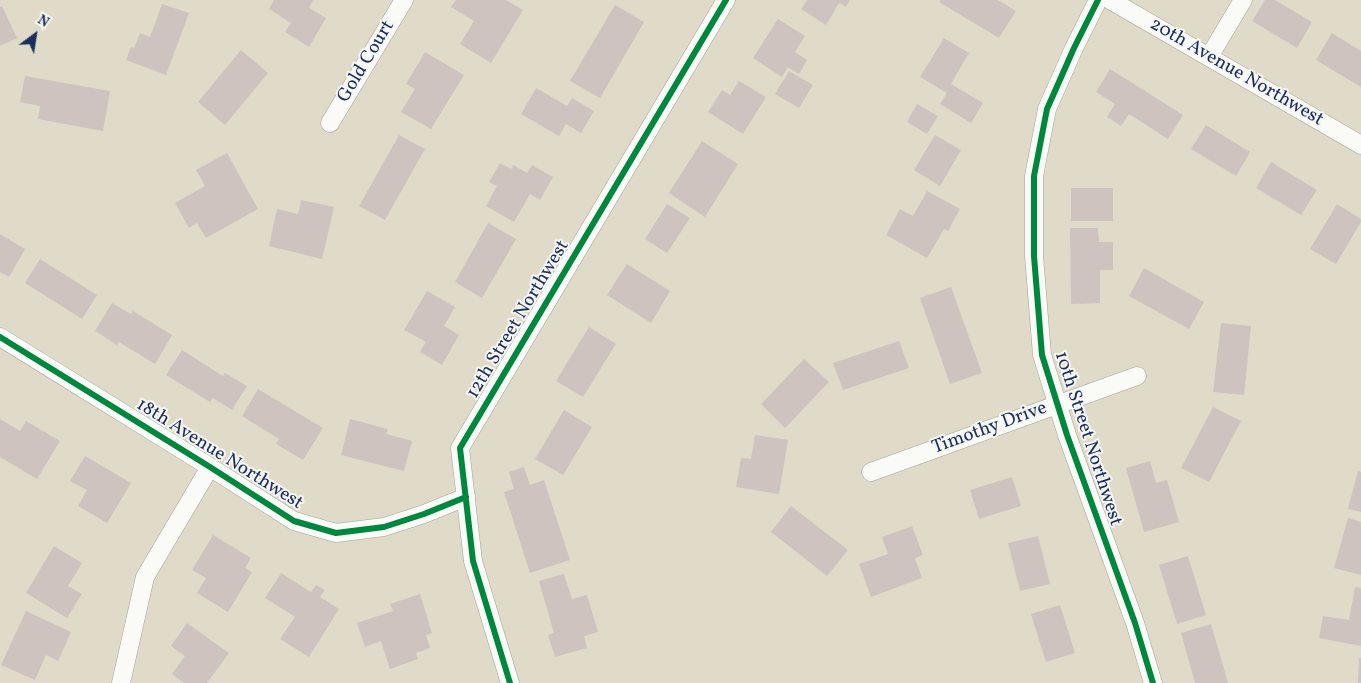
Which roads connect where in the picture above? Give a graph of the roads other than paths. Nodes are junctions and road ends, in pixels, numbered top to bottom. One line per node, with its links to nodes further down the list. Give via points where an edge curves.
1 (404, 0): 7 (street, Gold Court)
2 (726, 0): 14 (street, 12th Street Northwest, via 460,448)
3 (1098, 0): 11 (street, 10th Street Northwest, via 1047,109 1034,176 1034,256 1042,355)
4 (1110, 0): 6 (street, 20th Avenue Northwest)
5 (1243, 0): 6 (street)
6 (1208, 56): 8 (street, 20th Avenue Northwest)
7 (330, 123)
8 (1361, 145)
9 (0, 337): 12 (street, 18th Avenue Northwest)
10 (1137, 376): 11 (street, Timothy Drive)
11 (1058, 405): 13 (street, Timothy Drive); 17 (street, 10th Street Northwest, via 1135,623)
12 (210, 468): 14 (street, 18th Avenue Northwest, via 294,521 336,533 384,527); 15 (street, via 145,578)
13 (872, 472)
14 (466, 496): 16 (street, 12th Street Northwest, via 473,561)
15 (121, 683)
16 (510, 683)
17 (1152, 683)

